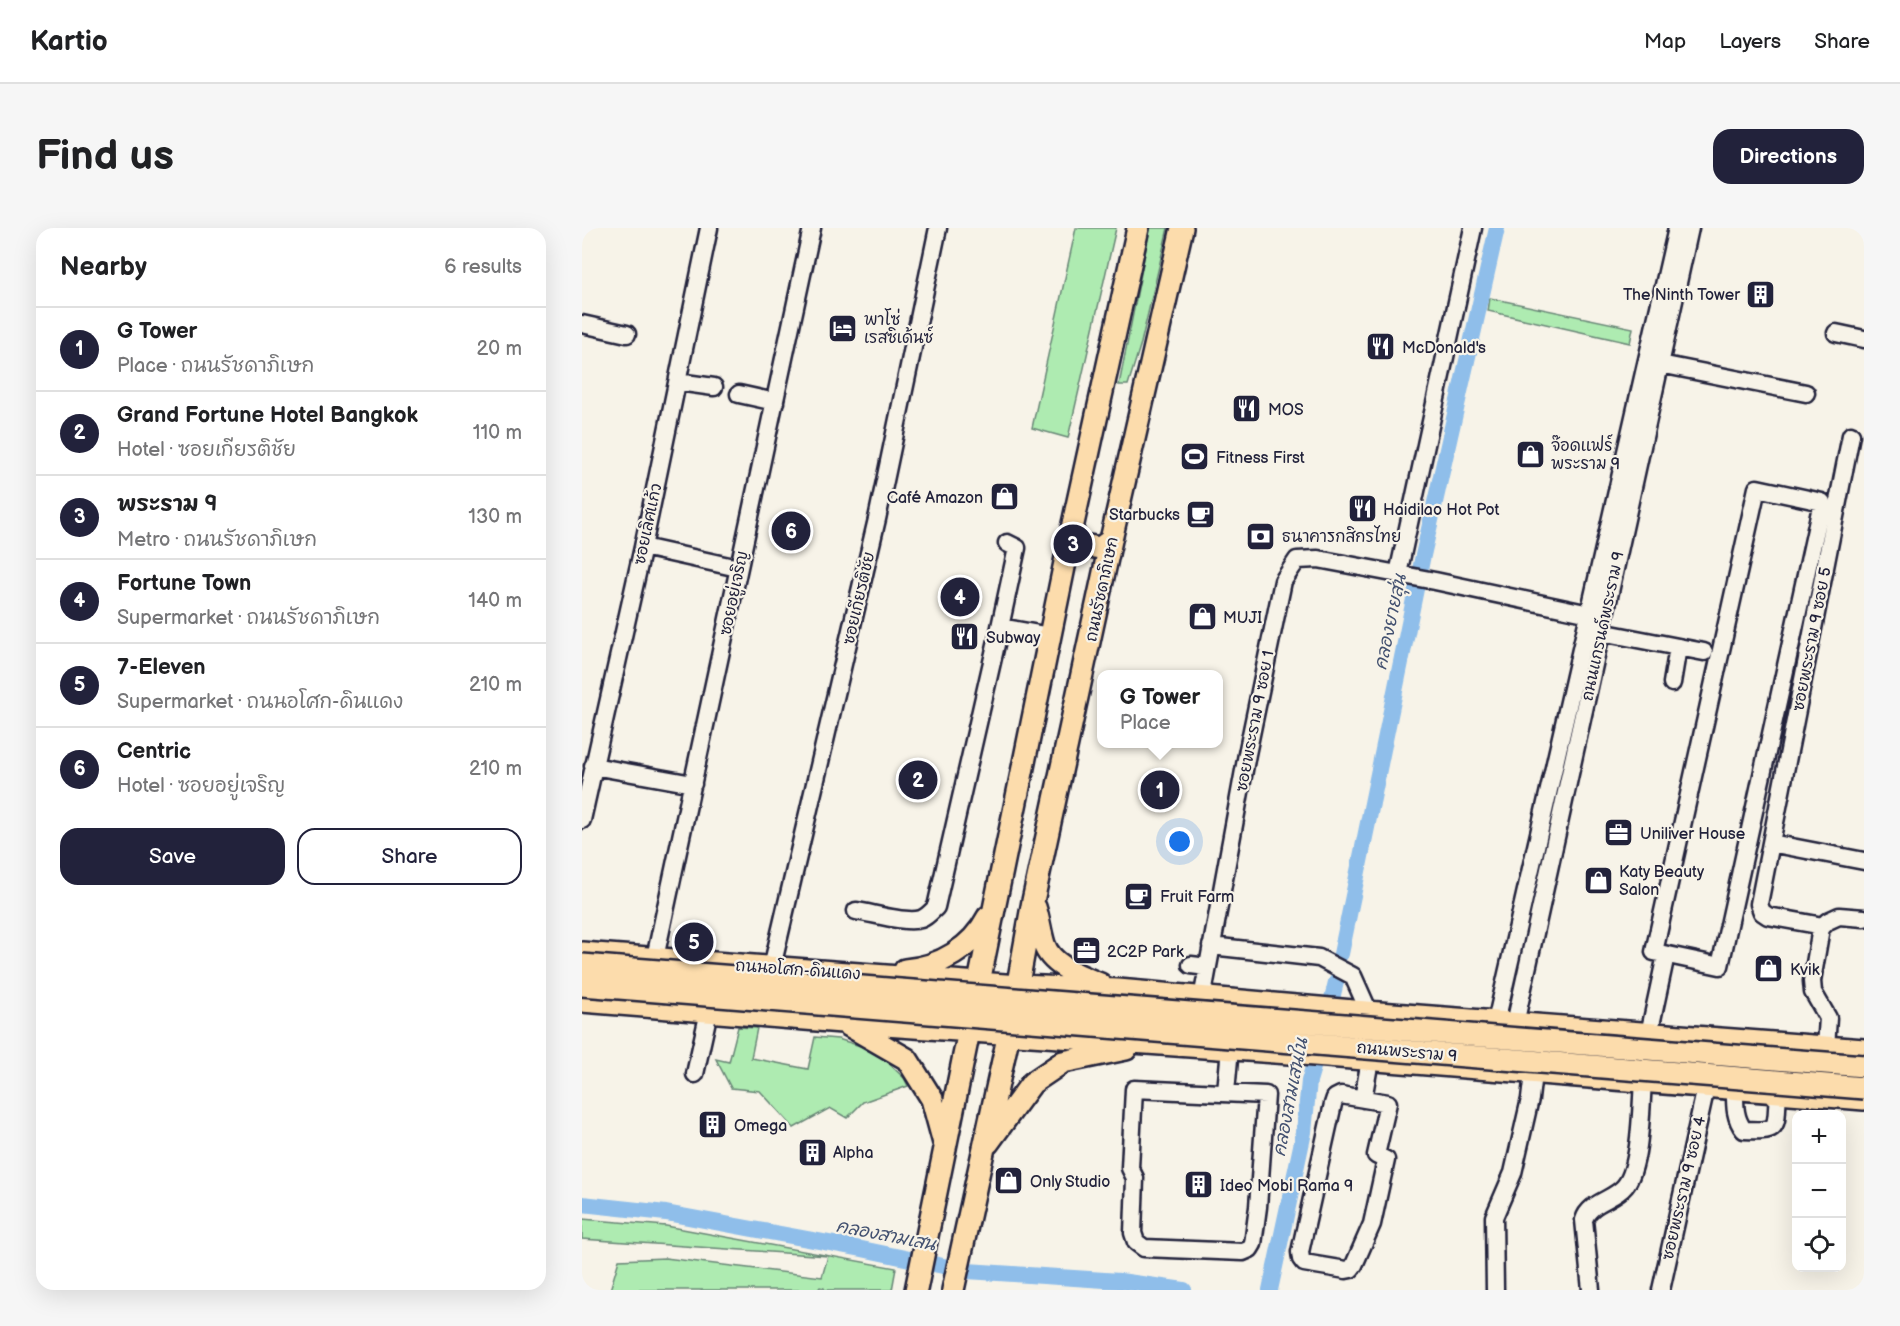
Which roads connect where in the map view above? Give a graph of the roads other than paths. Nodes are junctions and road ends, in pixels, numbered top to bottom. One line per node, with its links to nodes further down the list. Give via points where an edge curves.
1 (709, 228): 14 (street, ซอยเลิศแก้ว)
2 (938, 228): 46 (street, ซอยเกียรติชัย, via 877,519)
3 (1138, 228): 20 (main road)
4 (1182, 228): 21 (main road, ถนนรัชดาภิเษก)
5 (1473, 228): 25 (street)
6 (1677, 228): 13 (street, ถนนแกรนด์พระราม 9)
7 (1690, 228): 13 (street, ถนนแกรนด์พระราม 9)
8 (806, 229): 18 (street, ซอยอยู่เจริญ)
9 (582, 324): 11 (street)
10 (1836, 333): 12 (street)
11 (627, 334)
12 (1864, 339)
13 (1653, 362): 16 (street); 26 (street, ถนนแกรนด์พระราม 9)
14 (678, 382): 15 (street); 23 (street, ซอยเลิศแก้ว)
15 (714, 387)
16 (1806, 393)
17 (739, 394): 18 (street)
18 (775, 402): 24 (street, ซอยอยู่เจริญ)
19 (1851, 435): 35 (street, ซอยพระราม 9 ซอย 5)
20 (1071, 534): 21 (main road, via 1083,545 1100,548); 28 (main road)
21 (1111, 540): 38 (main road, ถนนรัชดาภิเษก)
22 (1007, 543): 27 (street, via 1017,548)
23 (643, 547): 24 (street); 32 (street, ซอยเลิศแก้ว)
24 (738, 568): 33 (street, ซอยอยู่เจริญ)
25 (1405, 575): 26 (street); 42 (street, ซอยพระราม 9 ซอย 1, via 1298,560 1283,580)
26 (1598, 621): 29 (street); 57 (street, ถนนแกรนด์พระราม 9)
27 (1000, 627): 28 (street); 39 (street, via 936,907 920,920)
28 (1050, 636): 37 (main road)
29 (1678, 647): 30 (street); 31 (street)
30 (1704, 652)
31 (1672, 683)
32 (593, 766): 33 (street); 34 (street, ซอยเลิศแก้ว)
33 (693, 784): 45 (street, ซอยอยู่เจริญ)
34 (582, 820)
35 (1771, 843): 36 (street); 41 (street, ซอยพระราม 9 ซอย 5, via 1759,904 1762,912)
36 (1864, 861)
37 (999, 891): 47 (main road, via 987,920 972,940 943,961 919,969); 48 (main road)
38 (1033, 901): 49 (main road, ถนนรัชดาภิเษก); 50 (main road, via 1044,946 1057,962 1082,977)
39 (856, 910)
40 (1864, 918): 41 (street, ซอยพระราม 9 ซอย 5, via 1839,916)
41 (1823, 926): 62 (street, via 1812,981 1813,992 1828,1018)
42 (1211, 946): 52 (street, ซอยพระราม 9 ซอย 1, via 1199,966); 55 (street, via 1319,958 1348,973)
43 (1666, 955): 43 (street, via 1654,952 1756,488 1822,502 1720,966); 60 (street)
44 (587, 957): 45 (main road, ถนนอโศก-ดินแดง); 51 (main road); 53 (main road, ถนนอโศก-ดินแดง, bridge)
45 (656, 958): 46 (main road, ถนนอโศก-ดินแดง)
46 (772, 967): 47 (main road, ถนนอโศก-ดินแดง)
47 (866, 974): 48 (main road, ถนนอโศก-ดินแดง)
48 (978, 982): 49 (main road, ถนนอโศก-ดินแดง); 58 (main road)
49 (1018, 986): 50 (main road); 59 (main road)
50 (1118, 990): 52 (main road)
51 (585, 996): 53 (main road, ถนนอโศก-ดินแดง, bridge); 54 (main road)
52 (1202, 999): 55 (main road)
53 (952, 1005): 66 (main road, ถนนพระราม 9, bridge); 71 (main road, ถนนพระราม 9, bridge)
54 (709, 1011): 56 (main road); 68 (street)
55 (1361, 1012): 57 (main road)
56 (842, 1022): 58 (main road); 78 (main road, via 907,1059 932,1099)
57 (1505, 1023): 60 (main road)
58 (969, 1030): 59 (main road); 78 (main road)
59 (1009, 1033): 61 (main road, ถนนพระราม 9); 77 (main road)
60 (1649, 1034): 62 (main road)
61 (1165, 1044): 63 (main road, ถนนพระราม 9); 77 (main road, via 1063,1062 1032,1083)
62 (1826, 1047): 64 (main road)
63 (1230, 1048): 65 (main road, ถนนพระราม 9); 73 (street)
64 (1864, 1050)
65 (1370, 1060): 67 (main road, ถนนพระราม 9); 75 (street)
66 (1864, 1066)
67 (1533, 1073): 69 (main road, ถนนพระราม 9); 82 (street, via 1513,1173 1494,1217)
68 (695, 1074)
69 (1643, 1082): 70 (main road, ถนนพระราม 9); 79 (street, via 1634,1172 1617,1195 1589,1210 1584,1220)
70 (1706, 1087): 72 (main road, ถนนพระราม 9); 83 (street, ซอยพระราม 9 ซอย 4)
71 (1864, 1088)
72 (1735, 1089): 74 (main road, ถนนพระราม 9); 74 (street, via 1736,1112 1744,1130 1773,1127)
73 (1226, 1092): 73 (street, via 1134,1089 1130,1168 1135,1178 1133,1233 1143,1248 1243,1252 1253,1244 1266,1095)
74 (1778, 1093): 76 (main road, ถนนพระราม 9)
75 (1363, 1099): 75 (street, via 1341,1095 1335,1098 1300,1252 1304,1263 1351,1269 1372,1224 1386,1160 1376,1155 1388,1103)
76 (1864, 1099)
77 (985, 1146): 81 (main road)
78 (945, 1149): 80 (main road)
79 (1590, 1284)
80 (916, 1290)
81 (953, 1290)
82 (1495, 1290)
83 (1661, 1290)

